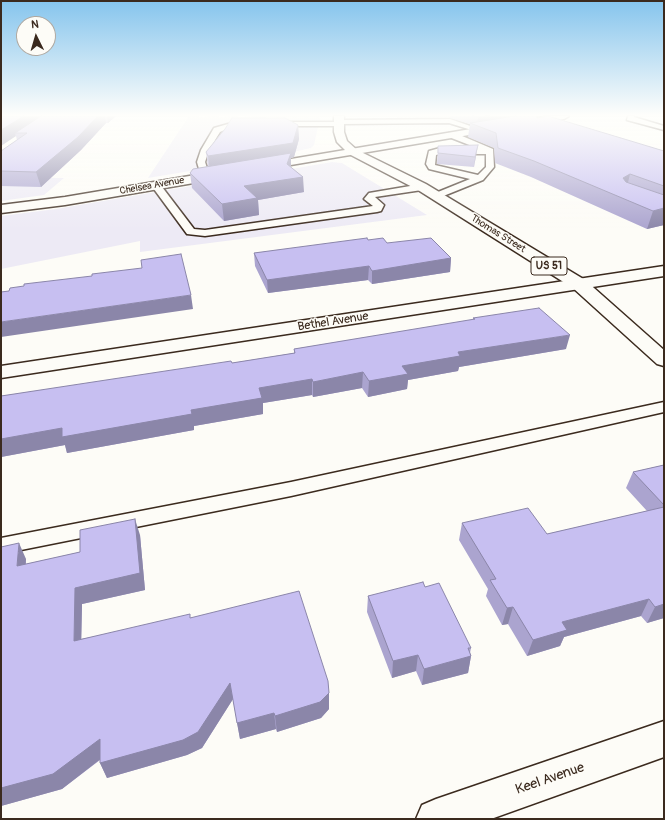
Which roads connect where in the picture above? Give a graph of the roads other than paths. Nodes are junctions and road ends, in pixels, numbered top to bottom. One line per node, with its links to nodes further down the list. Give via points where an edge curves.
1 (204, 154): 8 (lane, via 201,162)
2 (340, 154): 6 (main road)
3 (357, 154): 11 (main road, Thomas Street / US 51)
4 (432, 154): 9 (lane, via 432,167)
5 (490, 154): 9 (lane, via 490,167)
6 (252, 169)
7 (229, 173): 8 (main road, Chelsea Avenue)
8 (205, 177): 10 (main road, Chelsea Avenue)
9 (480, 178): 12 (lane)
10 (156, 185): 11 (lane, via 191,232 205,233 377,209 379,205 369,199 372,195); 13 (main road, Chelsea Avenue, via 65,201)
11 (422, 187): 12 (main road, Thomas Street / US 51)
12 (436, 196): 15 (main road, Thomas Street / US 51)
13 (1, 208)
14 (664, 271): 15 (main road, Bethel Avenue)
15 (579, 284): 16 (main road, Thomas Street / US 51); 17 (main road, Bethel Avenue)
16 (664, 360)
17 (1, 372)
18 (664, 407): 19 (lane, via 291,489)
19 (1, 546)
20 (664, 739): 21 (main road, Keel Avenue)
21 (436, 819)

